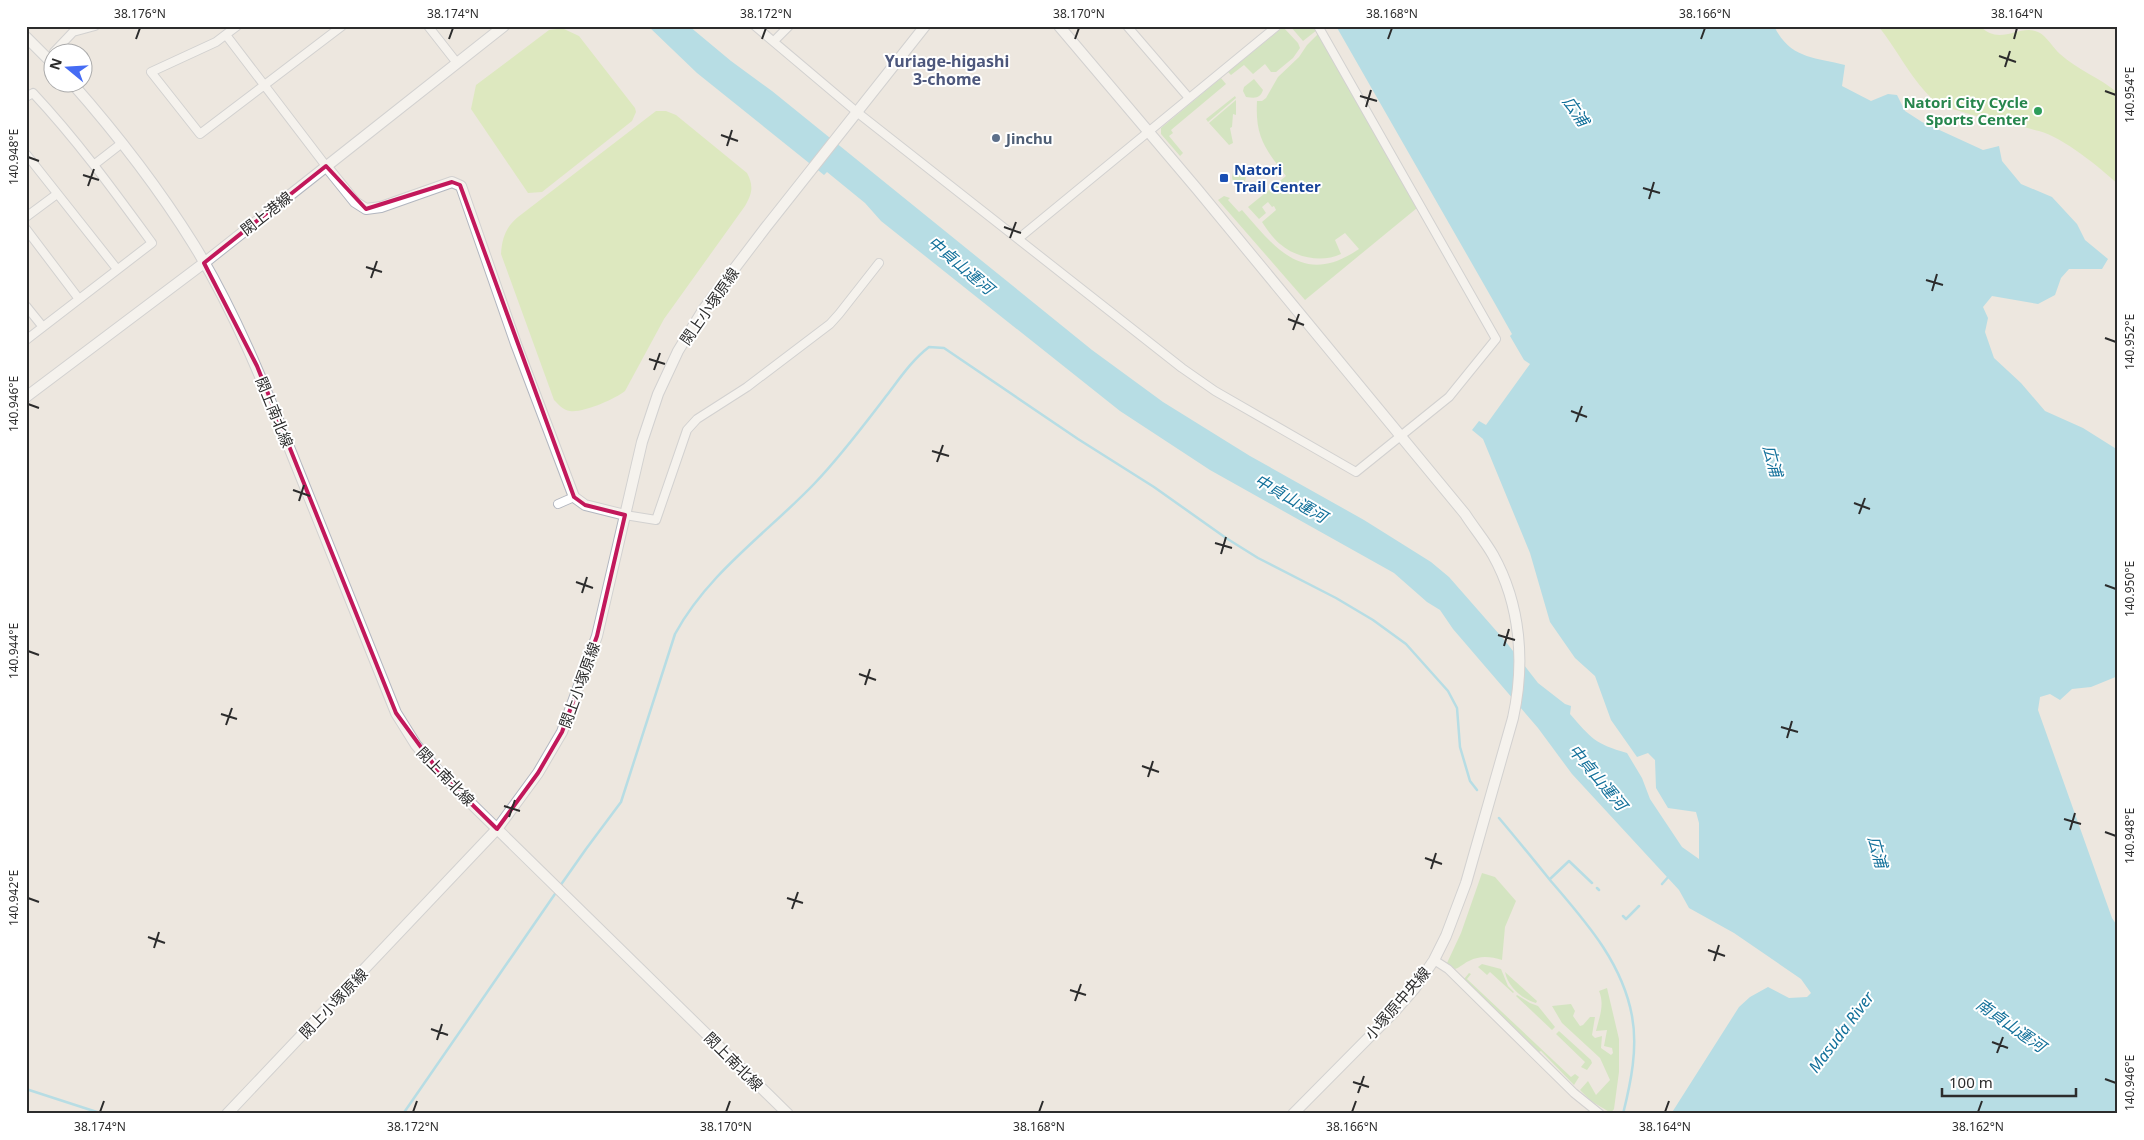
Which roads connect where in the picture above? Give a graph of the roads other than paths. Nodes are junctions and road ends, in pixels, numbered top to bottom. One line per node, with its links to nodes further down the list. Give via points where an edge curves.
1 (95, 26): 16 (street, via 73,32)
2 (237, 26): 13 (street)
3 (342, 26): 19 (street)
4 (428, 26): 18 (street)
5 (504, 26): 18 (street, 閖上港線)
6 (755, 26): 15 (street)
7 (788, 26): 15 (street)
8 (926, 26): 23 (street)
9 (1059, 26): 24 (street)
10 (1127, 26): 22 (street)
11 (1277, 26): 22 (street)
12 (1318, 26): 41 (street, via 1496,339 1449,397)
13 (226, 35): 19 (street); 19 (street, via 151,72 200,134)
14 (26, 37): 17 (street)
15 (774, 41): 23 (street)
16 (65, 42)
17 (42, 49)
18 (457, 63): 28 (street, 閖上港線)
19 (265, 86): 28 (street)
20 (79, 92): 25 (street, 閖上南北線)
21 (26, 97): 27 (street, via 33,93)
22 (1189, 98): 24 (street)
23 (858, 113): 32 (street); 44 (street, 閖上小塚原線, via 703,310 678,351 658,394 642,442)
24 (1148, 132): 32 (street); 41 (street)
25 (122, 143): 27 (street); 33 (street, 閖上南北線)
26 (26, 154): 29 (street)
27 (95, 164): 35 (street, via 152,243)
28 (326, 166): 33 (street, 閖上港線); 42 (street, via 355,202 366,209 452,182 461,186)
29 (57, 194): 30 (street); 35 (street)
30 (26, 217)
31 (26, 229): 36 (street)
32 (1018, 239): 41 (street, via 1215,391 1356,472)
33 (204, 263): 40 (street, 閖上港線); 45 (street, 閖上南北線, via 257,366 396,713 416,745 440,773)
34 (879, 263): 44 (street, via 830,324 747,387 697,419 687,430 656,520)
35 (117, 270): 36 (street)
36 (79, 299): 38 (street)
37 (26, 306): 38 (street)
38 (43, 327): 39 (street)
39 (26, 340)
40 (28, 391)
41 (1401, 435): 46 (street, 小塚原中央線, via 1465,514 1493,555 1506,581 1519,641 1513,718 1456,912)
42 (574, 497): 43 (street); 44 (street, via 585,505)
43 (558, 504)
44 (625, 515): 45 (street, 閖上小塚原線, via 597,636 562,732 538,773)
45 (497, 829): 47 (street, 閖上小塚原線); 48 (street, 閖上南北線)
46 (1434, 960): 49 (street, 小塚原中央線, via 1394,1012); 50 (street)
47 (227, 1114)
48 (788, 1114)
49 (1293, 1114)
50 (1600, 1114)

